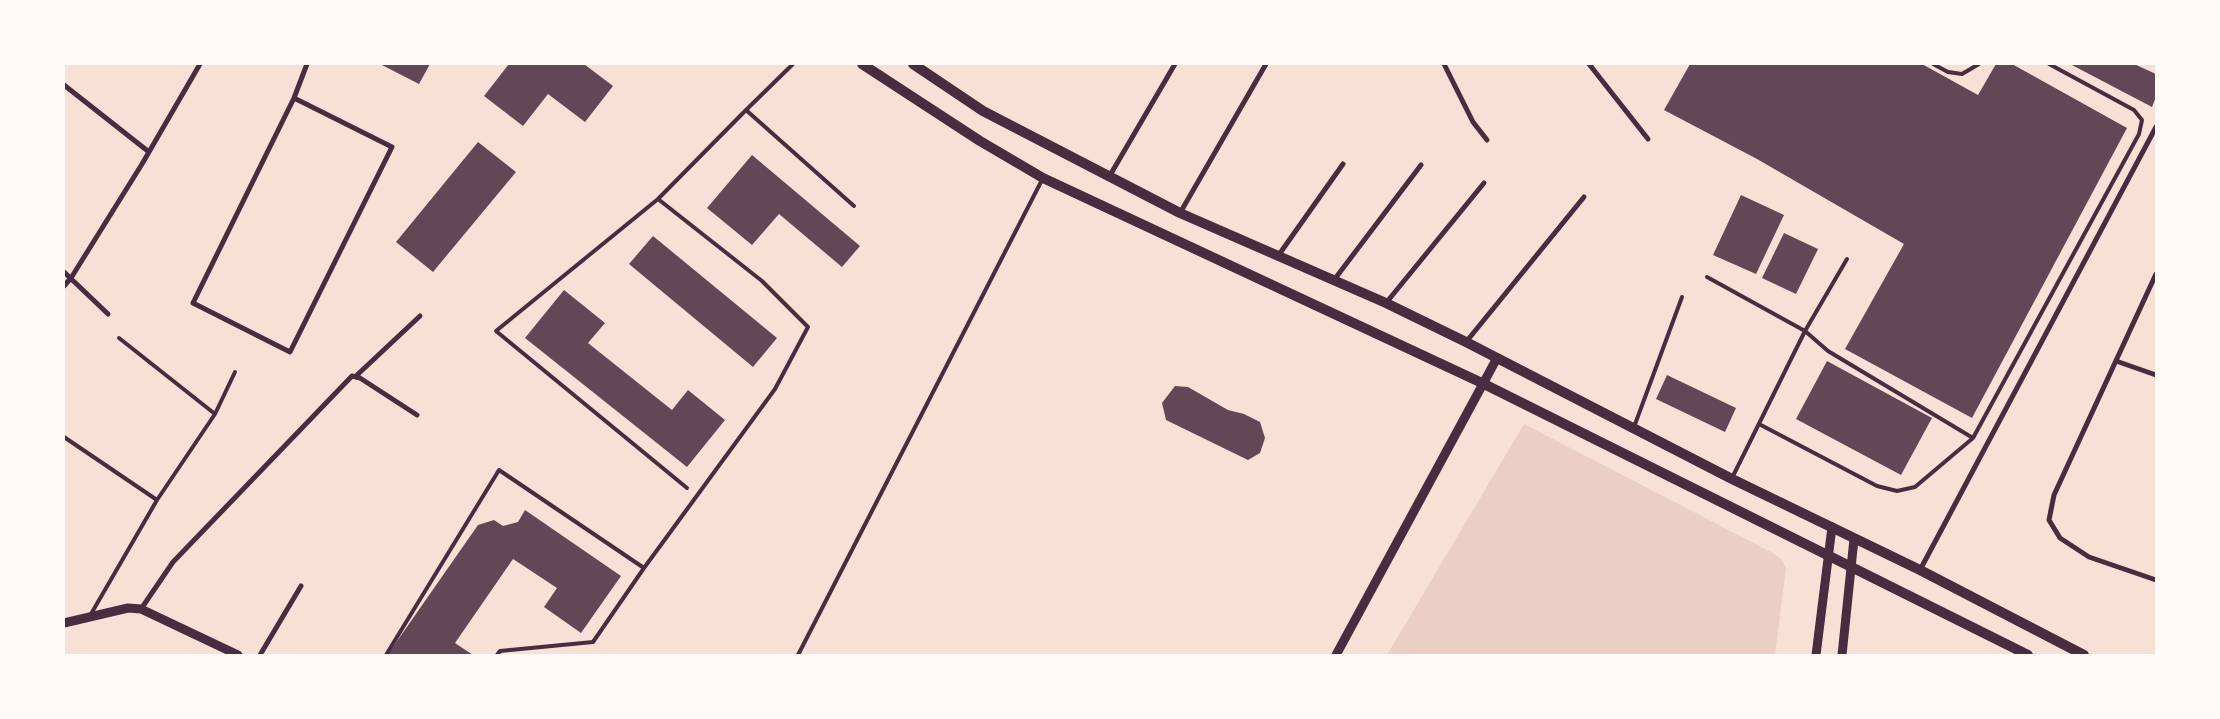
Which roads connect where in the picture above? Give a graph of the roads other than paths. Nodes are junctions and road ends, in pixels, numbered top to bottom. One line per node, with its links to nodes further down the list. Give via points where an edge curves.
1 (200, 64): 19 (street)
2 (308, 64): 14 (street)
3 (793, 64): 15 (lane)
4 (862, 64): 22 (main road)
5 (913, 64): 23 (main road, via 983,111)
6 (1175, 64): 23 (street)
7 (1266, 64): 28 (street)
8 (1444, 64): 18 (street, via 1473,122)
9 (1589, 64): 17 (street)
10 (1933, 64): 11 (lane, via 1948,72 1962,74)
11 (1979, 64)
12 (2049, 64): 55 (lane, via 2134,110 2142,120 2139,134)
13 (64, 85): 19 (street)
14 (294, 98): 14 (street, via 193,303 290,352 392,147)
15 (746, 110): 26 (lane); 27 (lane)
16 (2156, 127): 64 (street)
17 (1648, 139)
18 (1487, 140)
19 (149, 152): 34 (street)
20 (1343, 164): 29 (street)
21 (1421, 165): 35 (street)
22 (1042, 178): 49 (main road); 74 (lane)
23 (1110, 178): 28 (main road)
24 (1484, 183): 38 (street)
25 (1584, 197): 43 (street)
26 (658, 199): 57 (lane, via 496,331); 63 (lane, via 762,281 808,327 775,389)
27 (854, 206)
28 (1180, 213): 29 (main road)
29 (1278, 256): 35 (main road)
30 (1848, 258): 41 (lane)
31 (64, 272): 34 (street)
32 (2156, 274): 45 (street)
33 (1707, 277): 41 (lane)
34 (71, 278): 36 (street); 39 (street)
35 (1334, 281): 38 (main road)
36 (64, 286)
37 (1682, 297): 53 (lane)
38 (1386, 303): 43 (main road)
39 (108, 314)
40 (420, 316): 48 (street)
41 (1805, 331): 52 (lane); 55 (lane, via 1828,351)
42 (119, 338): 50 (lane)
43 (1466, 342): 44 (main road)
44 (1497, 358): 49 (street); 53 (main road)
45 (2116, 361): 47 (street); 65 (street, via 2054,496 2049,520 2060,538 2089,558)
46 (235, 372): 50 (lane)
47 (2156, 375)
48 (356, 376): 51 (street); 67 (street, via 352,376 173,562)
49 (1482, 383): 61 (main road); 75 (street)
50 (215, 414): 58 (lane)
51 (417, 415)
52 (1759, 424): 55 (lane, via 1878,486 1896,491 1915,487); 56 (lane)
53 (1634, 427): 56 (main road)
54 (64, 437): 58 (lane)
55 (1973, 438)
56 (1732, 479): 59 (main road)
57 (687, 488)
58 (156, 500): 68 (lane)
59 (1832, 527): 60 (main road); 61 (street)
60 (1854, 539): 62 (street); 64 (main road)
61 (1829, 556): 62 (main road); 76 (street)
62 (1852, 567): 77 (street); 78 (main road)
63 (644, 568): 72 (lane, via 499,470); 73 (lane, via 593,642 500,651)
64 (1920, 570): 79 (main road)
65 (2156, 580)
66 (301, 586): 71 (street)
67 (141, 609): 68 (street, via 128,608); 70 (street)
68 (90, 616): 69 (street)
69 (64, 623)
70 (238, 655)
71 (260, 655)
72 (386, 655)
73 (498, 655)
74 (798, 655)
75 (1336, 655)
76 (1816, 655)
77 (1842, 655)
78 (2028, 655)
79 (2084, 655)

